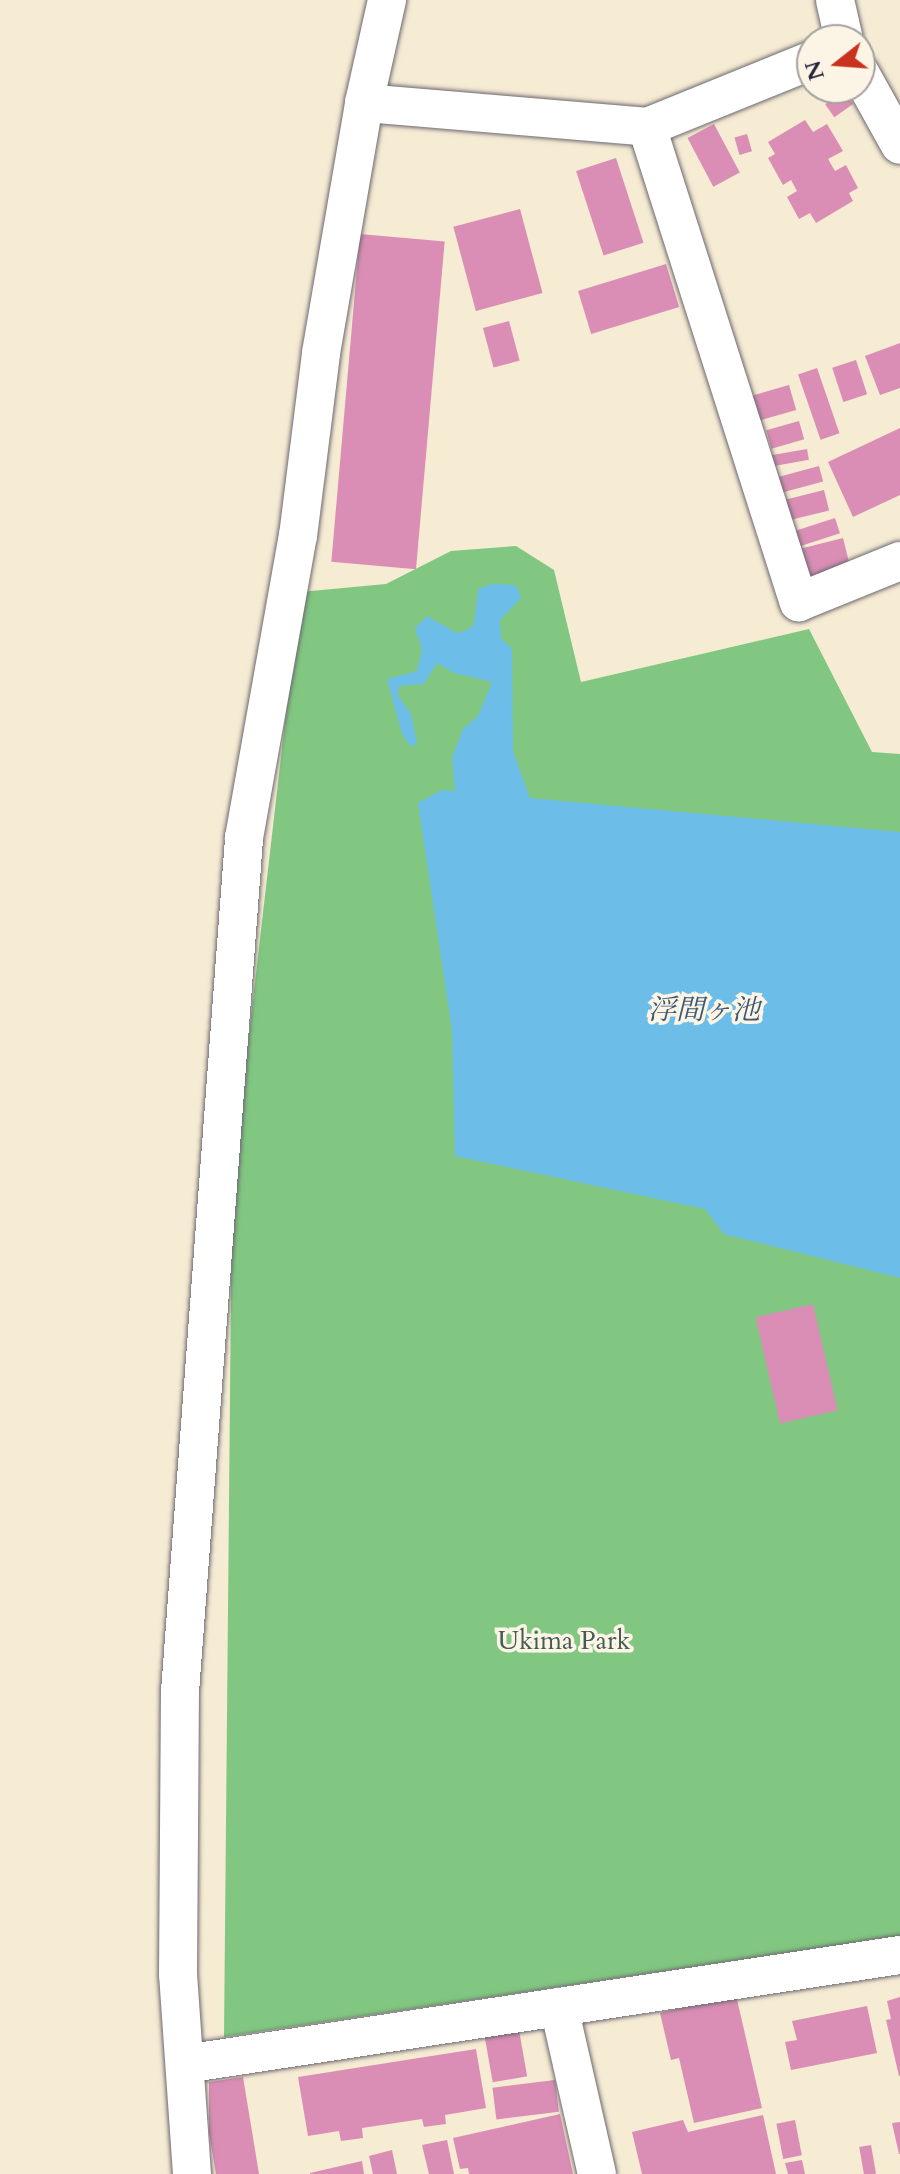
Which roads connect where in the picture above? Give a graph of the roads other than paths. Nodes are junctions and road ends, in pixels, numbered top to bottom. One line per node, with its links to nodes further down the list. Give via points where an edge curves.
1 (387, 0): 6 (street)
2 (835, 0): 3 (street)
3 (840, 24)
4 (796, 66): 7 (street)
5 (876, 102): 8 (street)
6 (364, 103): 7 (street); 12 (street, via 321,353 298,536 244,838 180,1692 176,1885)
7 (647, 127): 9 (street, via 799,602)
8 (900, 145)
9 (900, 561)
10 (900, 1955): 11 (street)
11 (559, 2007): 12 (street); 14 (street)
12 (185, 2064): 13 (street)
13 (192, 2174)
14 (597, 2174)

